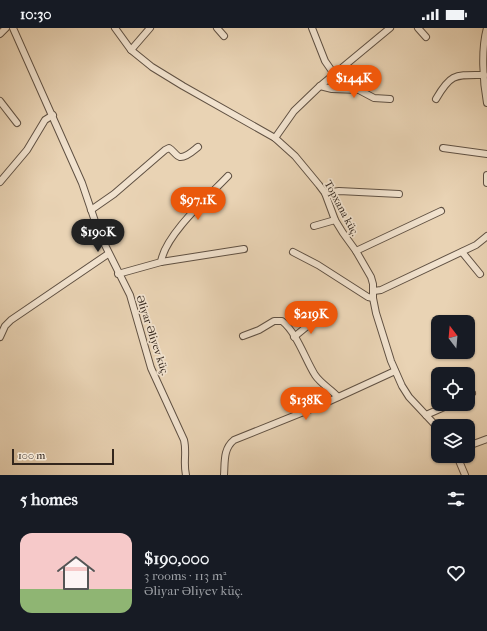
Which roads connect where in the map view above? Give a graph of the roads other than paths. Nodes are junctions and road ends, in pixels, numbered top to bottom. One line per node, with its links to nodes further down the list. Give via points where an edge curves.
1 (6, 28): 10 (street)
2 (13, 28): 22 (street, Əliyar Əliyev küç.)
3 (115, 28): 14 (street, Topxana küç.)
4 (150, 28): 14 (street)
5 (217, 28): 11 (street)
6 (312, 28): 15 (street, via 325,61)
7 (390, 28): 15 (street)
8 (418, 28): 12 (street)
9 (487, 28): 13 (street)
10 (0, 34)
11 (224, 36)
12 (426, 37)
13 (486, 46): 16 (street)
14 (131, 50): 24 (street, Topxana küç., via 152,67 183,86)
15 (334, 74): 17 (street)
16 (484, 75): 19 (street, via 455,77 444,85); 21 (street)
17 (320, 86): 18 (street, via 359,90 374,98); 24 (street, via 294,111)
18 (390, 99)
19 (436, 100)
20 (0, 101): 23 (street)
21 (487, 103)
22 (53, 115): 30 (street, via 45,120 27,150); 34 (street, Əliyar Əliyev küç.)
23 (17, 123)
24 (275, 138): 32 (street, Topxana küç., via 295,156)
25 (198, 147): 34 (street, via 182,157 169,148)
26 (443, 148): 27 (street)
27 (487, 154)
28 (487, 175): 31 (street)
29 (228, 176): 44 (street, via 176,233)
30 (0, 182)
31 (487, 182)
32 (325, 193): 33 (street, via 339,191); 36 (street, Topxana küç.)
33 (399, 194)
34 (91, 210): 43 (street, Əliyar Əliyev küç.)
35 (441, 211): 41 (street)
36 (336, 220): 37 (street); 41 (street, Topxana küç.)
37 (314, 226)
38 (487, 236): 42 (street)
39 (244, 249): 44 (street)
40 (293, 252): 48 (street)
41 (356, 252): 47 (street, Topxana küç., via 371,277)
42 (462, 252): 46 (street); 47 (street)
43 (108, 254): 45 (street, Əliyar Əliyev küç.); 51 (street, via 11,320)
44 (160, 262): 45 (street)
45 (118, 274): 61 (street, Əliyar Əliyev küç., via 133,303 153,374 184,440)
46 (480, 274)
47 (374, 291): 48 (street, Topxana küç.)
48 (373, 298): 53 (street, Topxana küç.)
49 (316, 319): 52 (street)
50 (243, 336): 52 (street, via 278,320 285,323)
51 (0, 337)
52 (294, 337): 54 (street, via 316,376)
53 (395, 371): 54 (street); 56 (street, Topxana küç., via 409,397)
54 (338, 397): 62 (street, via 234,440 226,449)
55 (435, 411): 56 (street)
56 (426, 415): 57 (street, Topxana küç.)
57 (431, 420)
58 (487, 439): 59 (street)
59 (475, 443)
60 (459, 463): 63 (street)
61 (186, 475)
62 (224, 475)
63 (465, 475)

